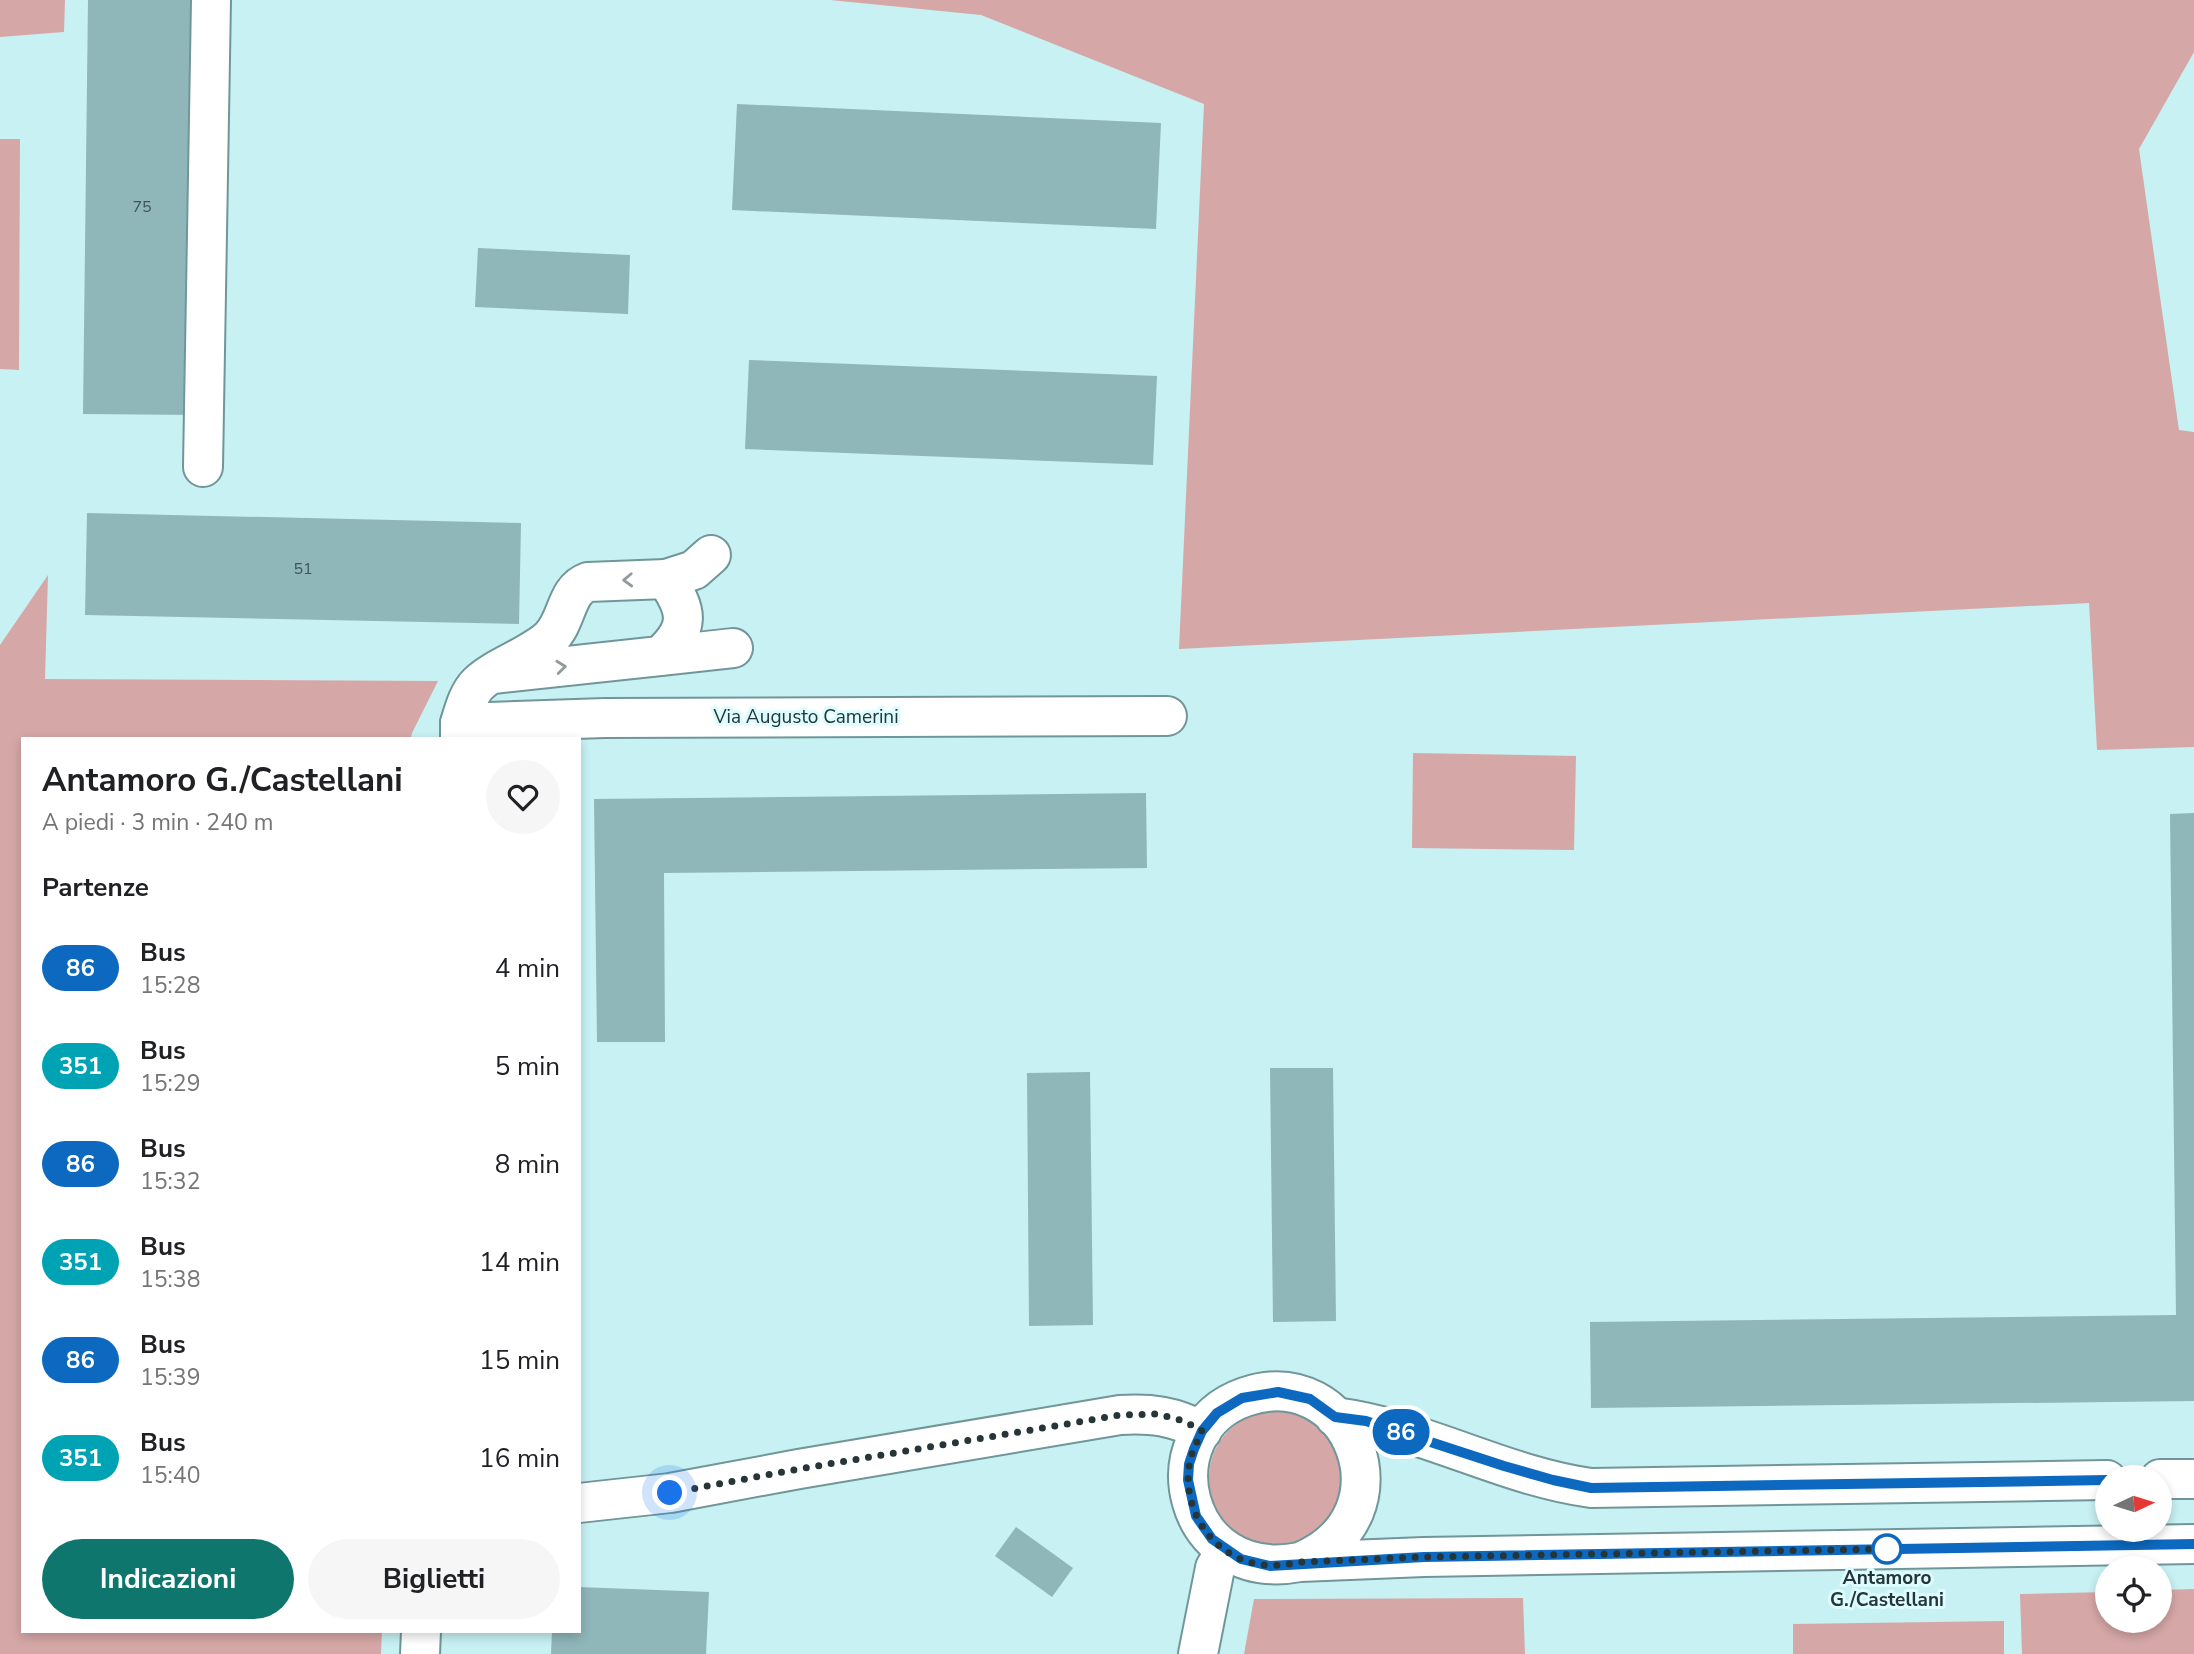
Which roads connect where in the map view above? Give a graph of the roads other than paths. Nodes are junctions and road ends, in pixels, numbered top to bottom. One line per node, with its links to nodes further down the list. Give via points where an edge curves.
1 (211, 0): 2 (street)
2 (203, 467)
3 (711, 555): 4 (street, via 694,570)
4 (666, 579): 6 (street, via 684,612 678,637); 7 (street, one-way to 7, via 580,585 550,638)
5 (733, 648): 6 (street)
6 (660, 656): 7 (street, one-way to 6)
7 (493, 674): 9 (street, via 474,690)
8 (1167, 716): 9 (street, Via Augusto Camerini, via 605,718)
9 (460, 731)
10 (1335, 1417): 11 (street, via 1310,1399 1265,1392 1229,1405); 14 (street, via 1366,1421 1489,1462 1591,1488); 18 (street, via 1357,1451 1359,1501 1337,1539)
11 (1202, 1431): 15 (street, via 1157,1414 1120,1415 670,1493); 17 (street, via 1189,1464 1190,1497 1204,1529)
12 (2172, 1479): 13 (street)
13 (2194, 1479)
14 (2095, 1480)
15 (581, 1503)
16 (2194, 1544): 18 (street)
17 (1226, 1550): 18 (street, via 1256,1564); 21 (street, via 1216,1568)
18 (1300, 1562)
19 (421, 1633): 20 (street)
20 (420, 1654)
21 (1198, 1654)

